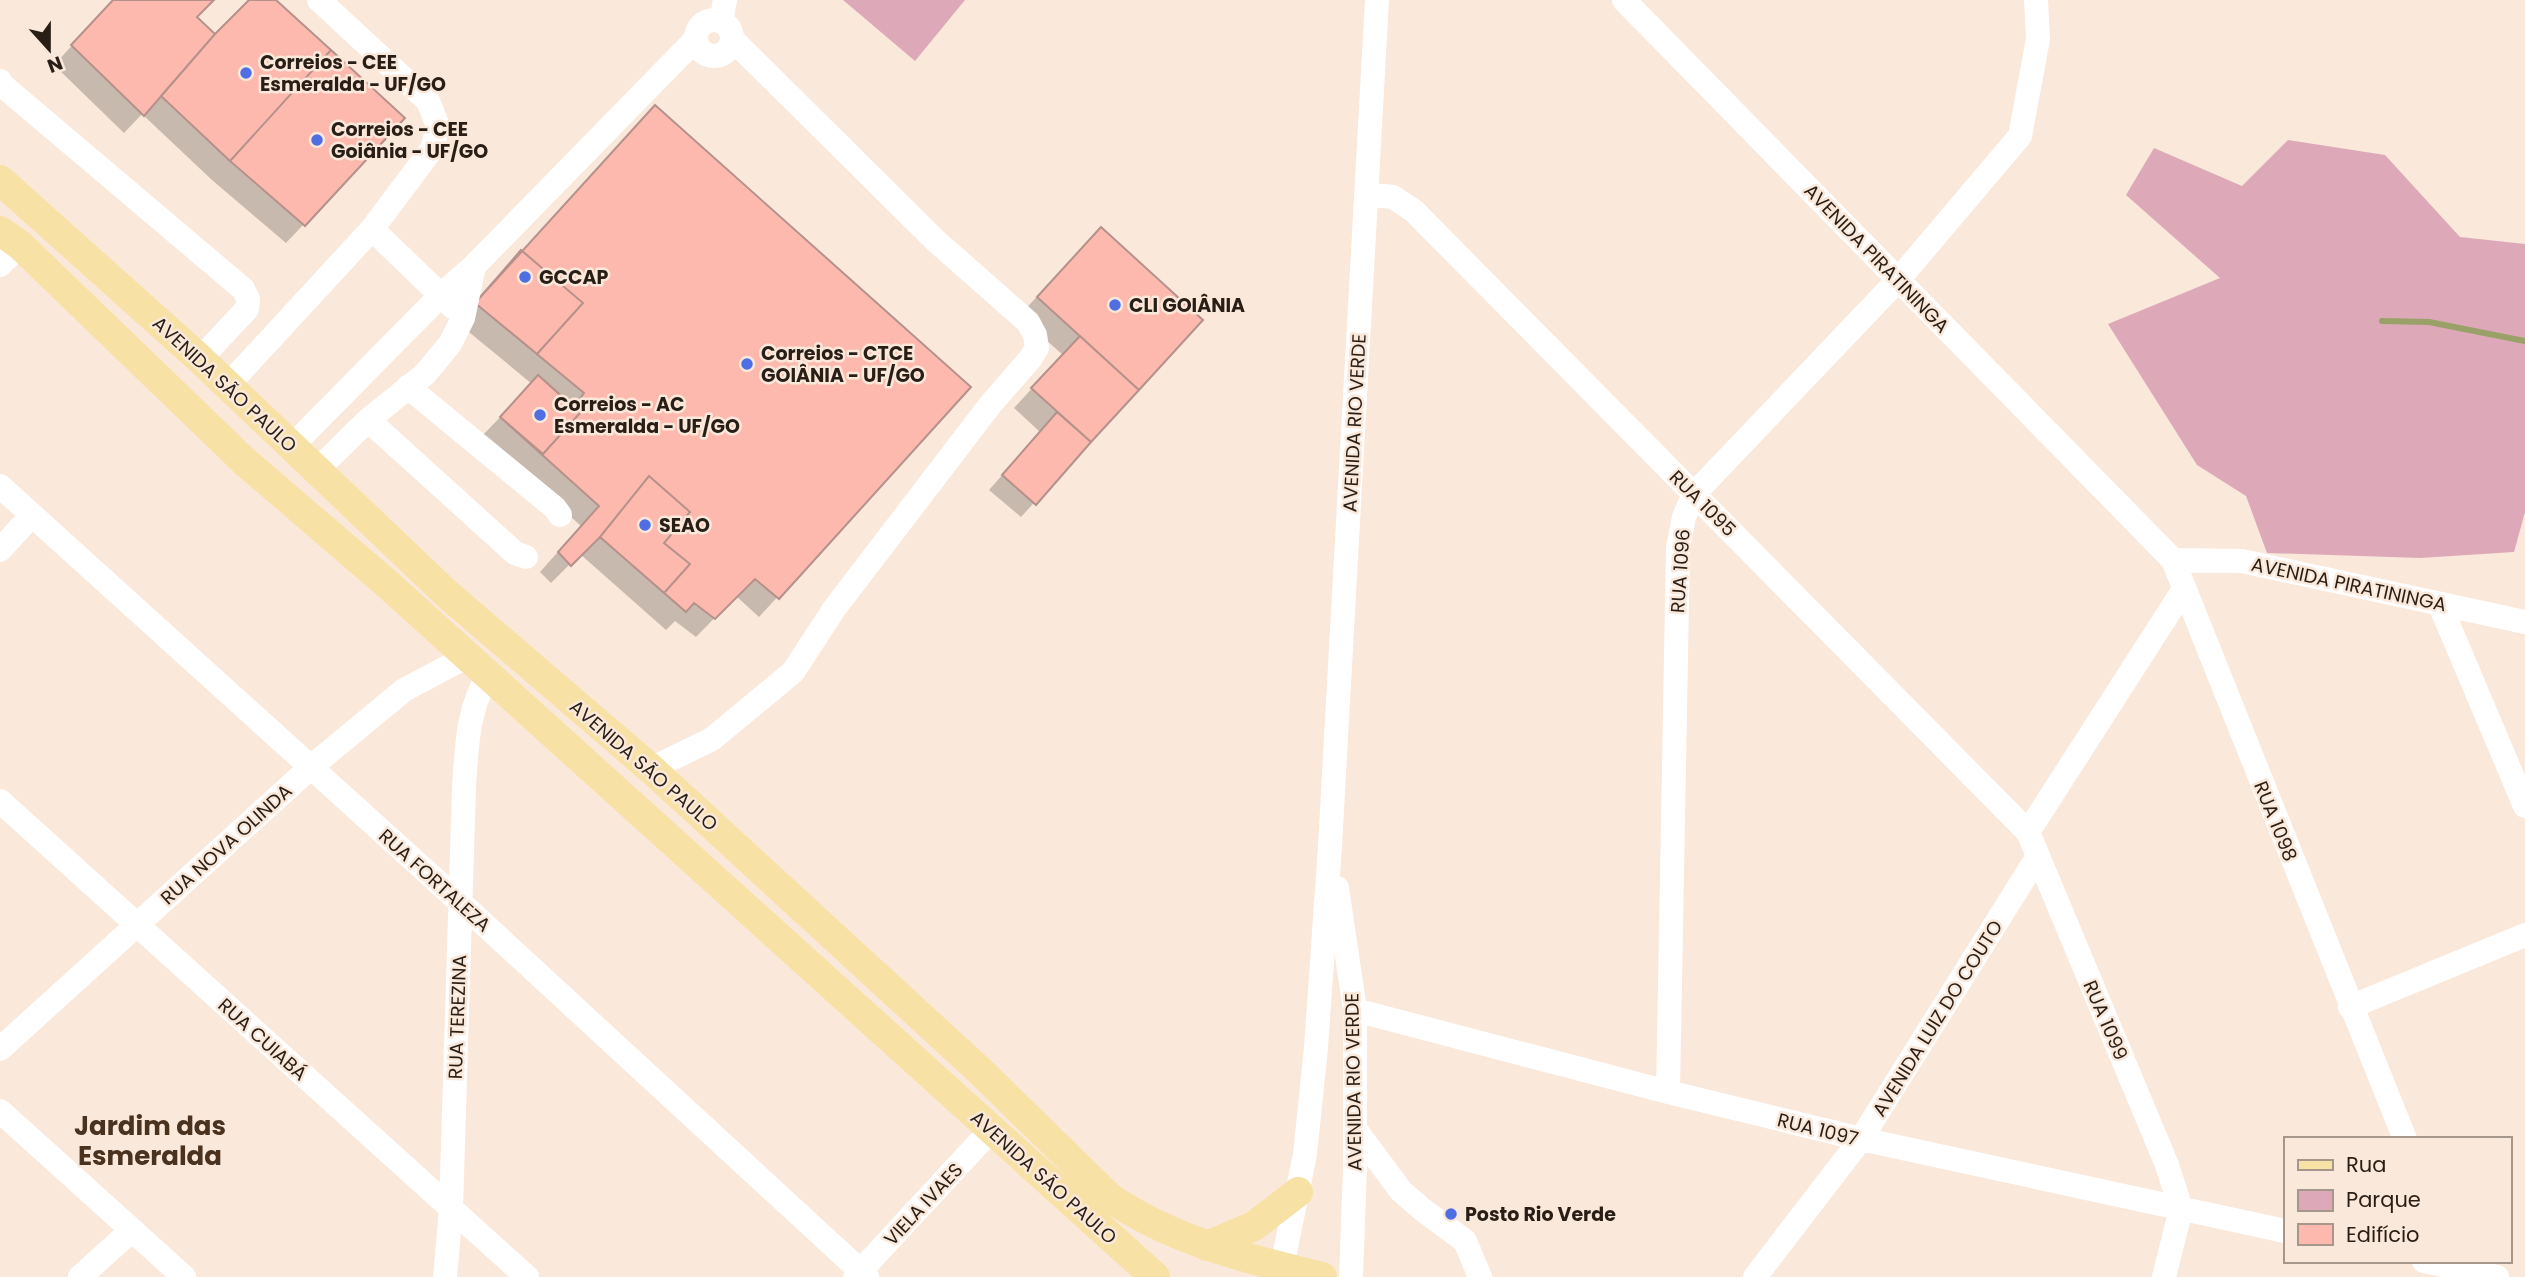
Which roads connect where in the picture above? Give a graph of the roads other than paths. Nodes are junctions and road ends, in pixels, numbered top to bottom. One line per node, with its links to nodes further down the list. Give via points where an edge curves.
1 (319, 0): 9 (street, via 428,100 438,126 432,149)
2 (1624, 0): 12 (street, AVENIDA PIRATININGA)
3 (2036, 0): 12 (street, RUA 1096, via 2038,40 2020,136)
4 (1384, 1): 8 (street, AVENIDA RIO VERDE)
5 (726, 20): 11 (street, via 706,22 698,29 696,39); 37 (street, via 936,241 1028,323 1037,348 834,609 793,672 712,739)
6 (1, 85): 15 (street, via 243,289 247,309)
7 (1, 183): 15 (main road, AVENIDA SÃO PAULO)
8 (1367, 194): 22 (street, RUA 1095, via 1393,197 1414,211); 41 (street, AVENIDA RIO VERDE)
9 (372, 229): 13 (street); 16 (street)
10 (7, 247): 29 (main road, AVENIDA SÃO PAULO)
11 (474, 266): 13 (street); 14 (street)
12 (1898, 280): 22 (street, RUA 1096); 25 (street, AVENIDA PIRATININGA)
13 (442, 295): 14 (street); 19 (street)
14 (463, 318): 17 (street, via 450,344)
15 (200, 359): 16 (main road, AVENIDA SÃO PAULO)
16 (228, 385): 19 (main road, AVENIDA SÃO PAULO)
17 (408, 387): 18 (street); 24 (street)
18 (368, 420): 20 (street); 27 (street, via 515,553)
19 (292, 446): 20 (main road, AVENIDA SÃO PAULO)
20 (317, 470): 31 (main road, AVENIDA SÃO PAULO)
21 (0, 486): 23 (street, RUA FORTALEZA)
22 (1694, 494): 40 (street, RUA 1095); 49 (street, RUA 1096, via 1678,548)
23 (32, 515): 26 (street); 36 (street, RUA FORTALEZA)
24 (561, 515)
25 (2129, 517): 28 (street, RUA 1098)
26 (0, 550)
27 (526, 557)
28 (2173, 560): 30 (street, RUA 1098); 32 (street, AVENIDA PIRATININGA, via 2242,561)
29 (385, 582): 31 (main road, via 432,603); 34 (main road, AVENIDA SÃO PAULO)
30 (2184, 589): 40 (street); 46 (street, RUA 1098)
31 (447, 594): 35 (main road, AVENIDA SÃO PAULO)
32 (2440, 605): 33 (street, AVENIDA PIRATININGA); 39 (street)
33 (2525, 622)
34 (476, 667): 35 (main road, via 493,655); 36 (street, RUA NOVA OLINDA, via 404,690); 43 (street, RUA TEREZINA, via 467,734); 52 (main road, AVENIDA SÃO PAULO)
35 (553, 685): 37 (main road, AVENIDA SÃO PAULO)
36 (311, 767): 43 (street, RUA FORTALEZA); 44 (street, RUA NOVA OLINDA)
37 (651, 769): 60 (main road, AVENIDA SÃO PAULO, via 979,1070 1109,1197 1133,1214)
38 (0, 801): 44 (street, RUA CUIABÁ)
39 (2525, 807)
40 (2028, 832): 42 (street, RUA 1099)
41 (1330, 846): 47 (street, AVENIDA RIO VERDE); 55 (street, AVENIDA RIO VERDE, via 1314,1061)
42 (2038, 856): 54 (street, AVENIDA LUIZ DO COUTO); 57 (street, RUA 1099, via 2162,1152)
43 (461, 903): 56 (street, RUA TEREZINA); 63 (street, RUA FORTALEZA)
44 (137, 925): 48 (street, RUA NOVA OLINDA); 56 (street, RUA CUIABÁ)
45 (2525, 935): 46 (street)
46 (2350, 1007): 53 (street, RUA 1098)
47 (1355, 1010): 49 (street, RUA 1097); 51 (street, AVENIDA RIO VERDE)
48 (0, 1049)
49 (1668, 1092): 54 (street, RUA 1097)
50 (0, 1111): 58 (street)
51 (1355, 1129): 70 (street, AVENIDA RIO VERDE); 71 (street, via 1401,1191 1465,1241)
52 (991, 1130): 63 (street, VIELA IVAES); 68 (main road, AVENIDA SÃO PAULO)
53 (2403, 1137)
54 (1861, 1139): 57 (street, RUA 1097); 72 (street, AVENIDA LUIZ DO COUTO)
55 (1298, 1192): 60 (main road, via 1254,1226); 62 (street, AVENIDA RIO VERDE)
56 (451, 1209): 66 (street, RUA TEREZINA); 67 (street, RUA CUIABÁ)
57 (2181, 1209): 59 (street, RUA 1097); 73 (street)
58 (132, 1230): 64 (street); 65 (street)
59 (2284, 1231)
60 (1207, 1246): 62 (main road, AVENIDA SÃO PAULO)
61 (2436, 1263): 74 (street)
62 (1282, 1272): 69 (main road, AVENIDA SÃO PAULO)
63 (861, 1275)
64 (80, 1277)
65 (184, 1277)
66 (445, 1277)
67 (527, 1277)
68 (1155, 1277)
69 (1322, 1277)
70 (1351, 1277)
71 (1480, 1277)
72 (1755, 1277)
73 (2164, 1277)
74 (2497, 1277)

